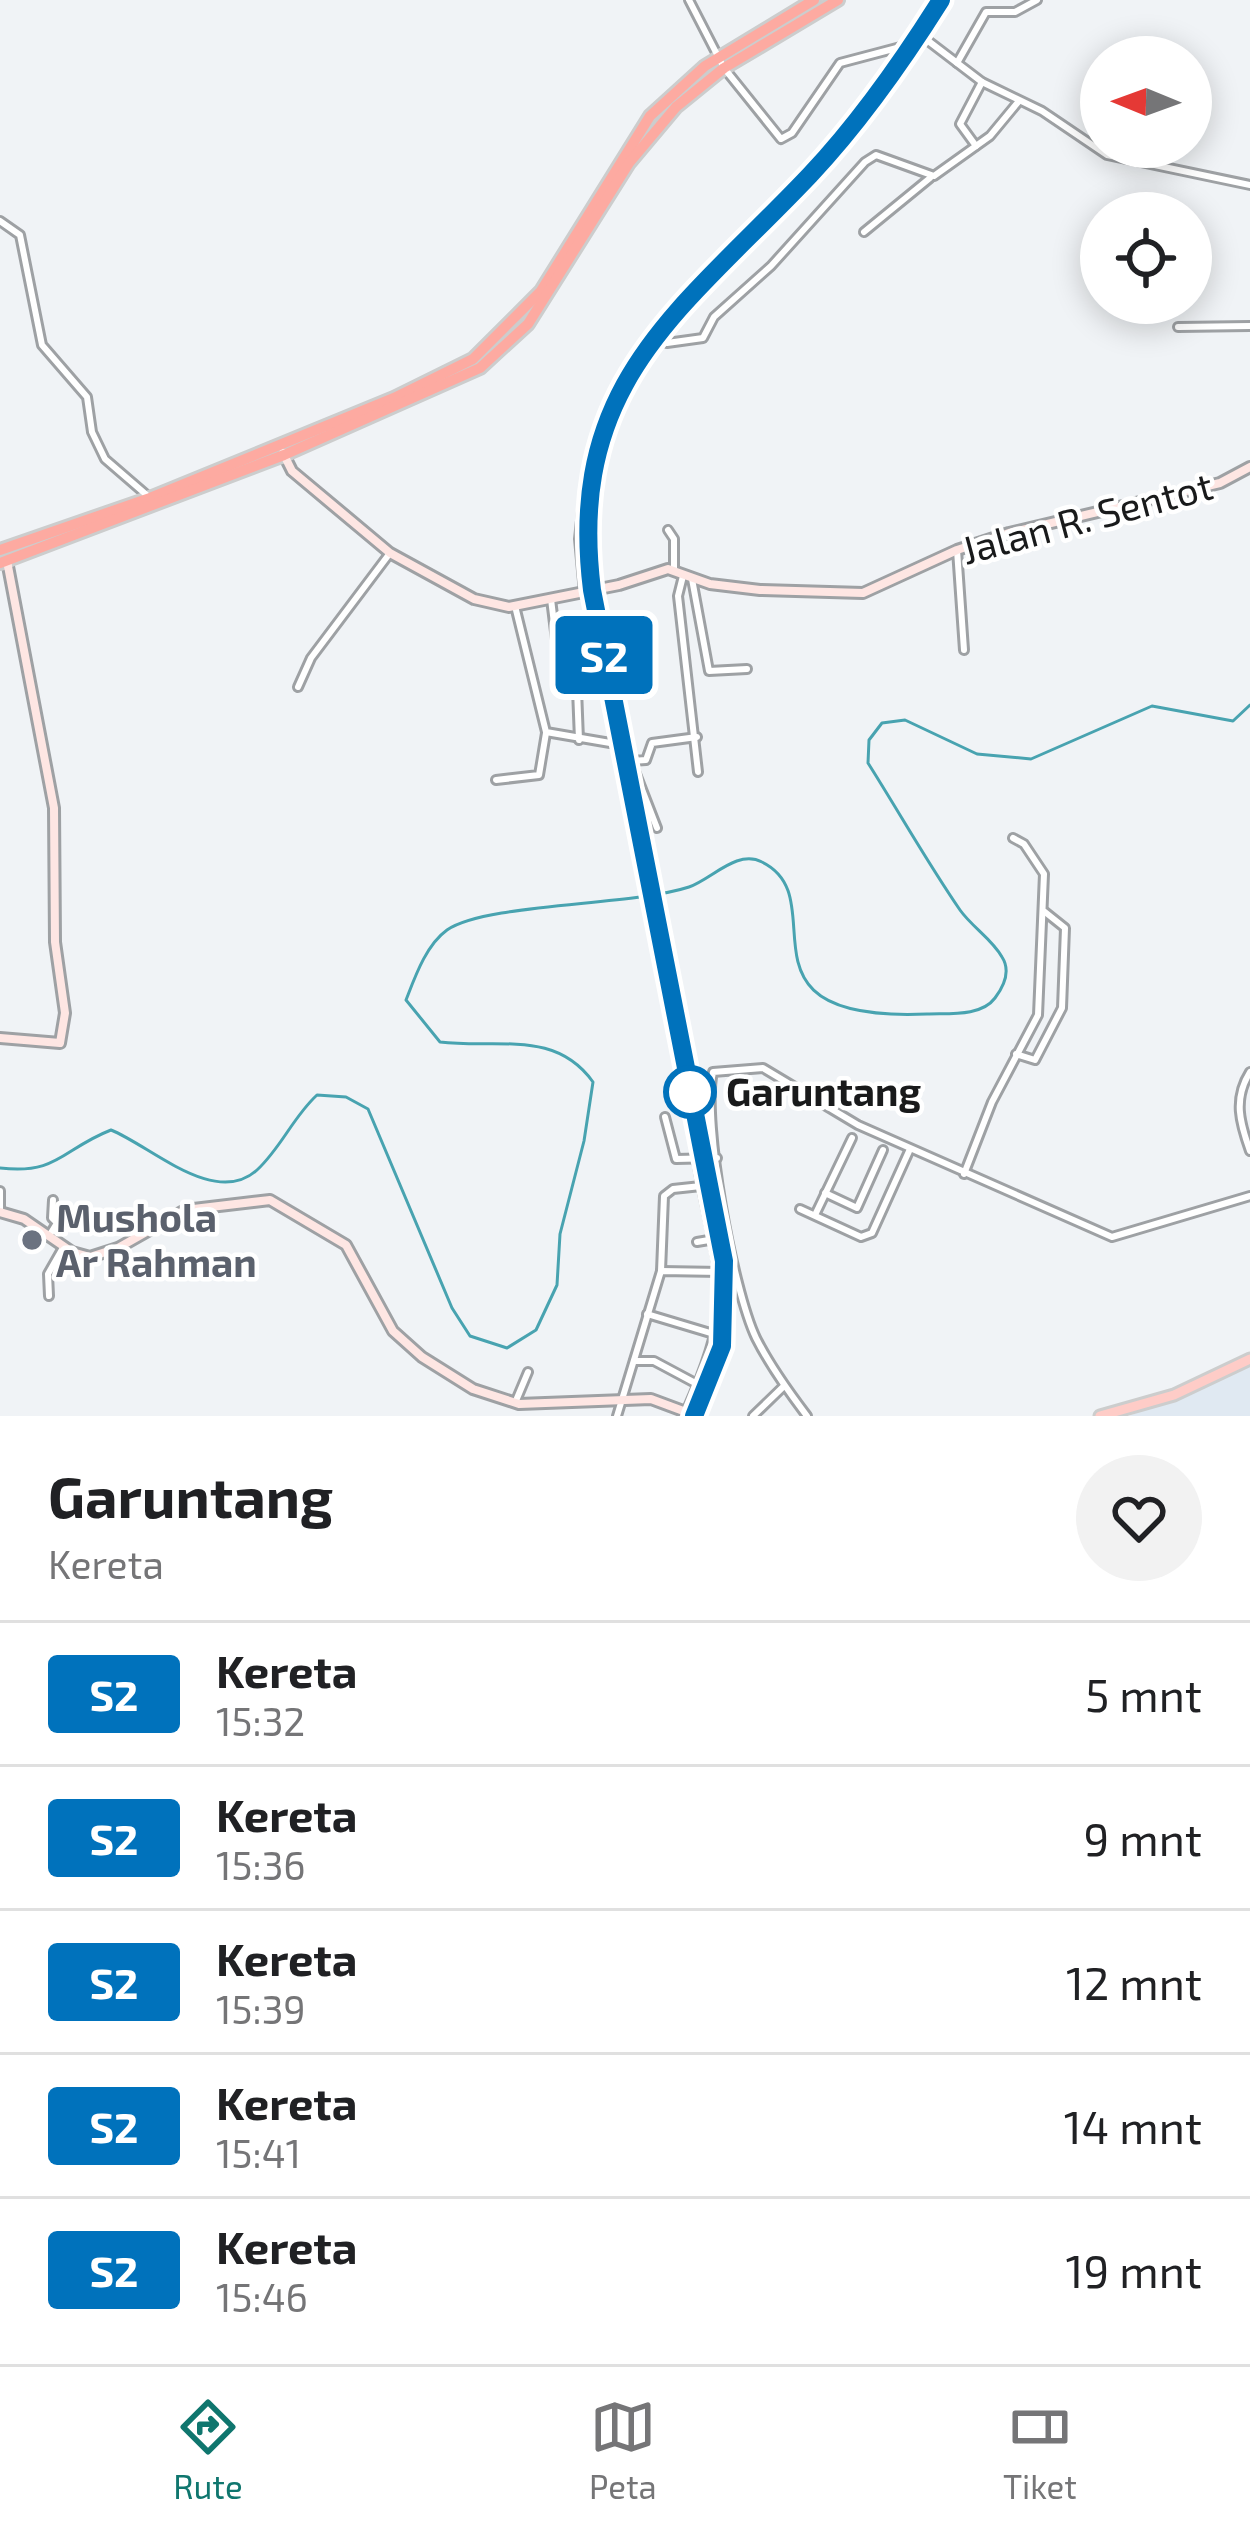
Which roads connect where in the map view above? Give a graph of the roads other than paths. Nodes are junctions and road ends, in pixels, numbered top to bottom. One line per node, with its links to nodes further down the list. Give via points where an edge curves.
1 (689, 0): 5 (street)
2 (814, 0): 5 (highway)
3 (838, 0): 5 (highway)
4 (1037, 0): 6 (street, via 1015,12 986,11)
5 (720, 62): 6 (street, via 785,139 840,63 916,39); 17 (highway, via 629,163 562,277 508,345 458,382)
6 (957, 64): 7 (street)
7 (982, 82): 8 (street); 9 (street, via 960,124)
8 (1019, 101): 9 (street); 11 (street, via 1121,161)
9 (977, 147): 10 (street)
10 (930, 178): 13 (street); 16 (street, via 876,155 714,317 703,338)
11 (1250, 185)
12 (0, 221): 19 (street, via 20,236 46,355 87,397 104,459)
13 (864, 232)
14 (1250, 326): 15 (street)
15 (1178, 327)
16 (667, 343)
17 (282, 449): 19 (highway); 22 (street, via 292,471); 23 (highway)
18 (1250, 466): 21 (street, Jalan R. Sentot, via 1220,483)
19 (150, 498): 23 (highway)
20 (668, 530): 24 (street)
21 (957, 550): 25 (street, Jalan R. Sentot, via 863,593 819,596); 30 (street)
22 (390, 554): 29 (street, via 474,599); 32 (street)
23 (2, 558): 43 (street, via 54,808 63,1034 60,1043 45,1045)
24 (674, 569): 25 (street); 26 (street)
25 (687, 578): 31 (street, via 709,671); 34 (street, via 678,596)
26 (596, 590): 27 (street); 27 (street, via 590,494 582,495 578,539); 37 (street)
27 (584, 592): 28 (street)
28 (551, 597): 29 (street); 35 (street, via 556,640 577,689)
29 (515, 606): 33 (street)
30 (964, 650)
31 (747, 669)
32 (298, 687)
33 (546, 732): 35 (street); 39 (street, via 539,775)
34 (697, 737): 37 (street, via 652,742 646,760); 38 (street)
35 (579, 740): 36 (street)
36 (616, 744)
37 (631, 761): 40 (street)
38 (698, 772)
39 (496, 780)
40 (657, 828)
41 (1012, 838): 42 (street, via 1045,874)
42 (1045, 912): 44 (street, via 1038,1015); 44 (street, via 1066,928 1062,1008 1035,1060)
43 (0, 1038)
44 (1016, 1054): 53 (street)
45 (1250, 1072): 50 (street, via 1239,1111)
46 (665, 1117): 52 (street, via 676,1159)
47 (852, 1138): 56 (street)
48 (910, 1149): 51 (street, via 751,1066 712,1073); 53 (street); 61 (street, via 872,1233 861,1237)
49 (883, 1150): 56 (street, via 857,1208)
50 (1250, 1151)
51 (717, 1158): 52 (street); 75 (street, via 754,1334)
52 (697, 1161): 54 (street)
53 (964, 1174): 57 (street, via 1112,1237)
54 (701, 1186): 63 (street); 66 (street, via 668,1191)
55 (0, 1191): 60 (street)
56 (826, 1193): 61 (street)
57 (1250, 1196)
58 (53, 1200): 62 (street)
59 (800, 1209): 61 (street)
60 (0, 1210): 62 (street)
61 (815, 1216)
62 (50, 1236): 65 (street)
63 (715, 1239): 64 (street); 67 (street)
64 (697, 1242)
65 (64, 1246): 68 (street, via 48,1274); 77 (street, via 100,1255 184,1210 270,1200 346,1245 409,1347 473,1389)
66 (661, 1270): 67 (street); 69 (street)
67 (722, 1272): 70 (street)
68 (50, 1296)
69 (646, 1314): 70 (street); 72 (street)
70 (717, 1335): 74 (street)
71 (1250, 1359): 82 (main road, via 1174,1395)
72 (634, 1361): 74 (street, via 654,1361); 76 (street)
73 (528, 1372): 77 (street)
74 (698, 1384): 78 (street)
75 (784, 1386): 80 (street); 81 (street)
76 (623, 1399): 77 (street); 78 (street, via 656,1400); 79 (street)
77 (515, 1403)
78 (685, 1414)
79 (617, 1416)
80 (753, 1416)
81 (807, 1416)
82 (1100, 1416)

